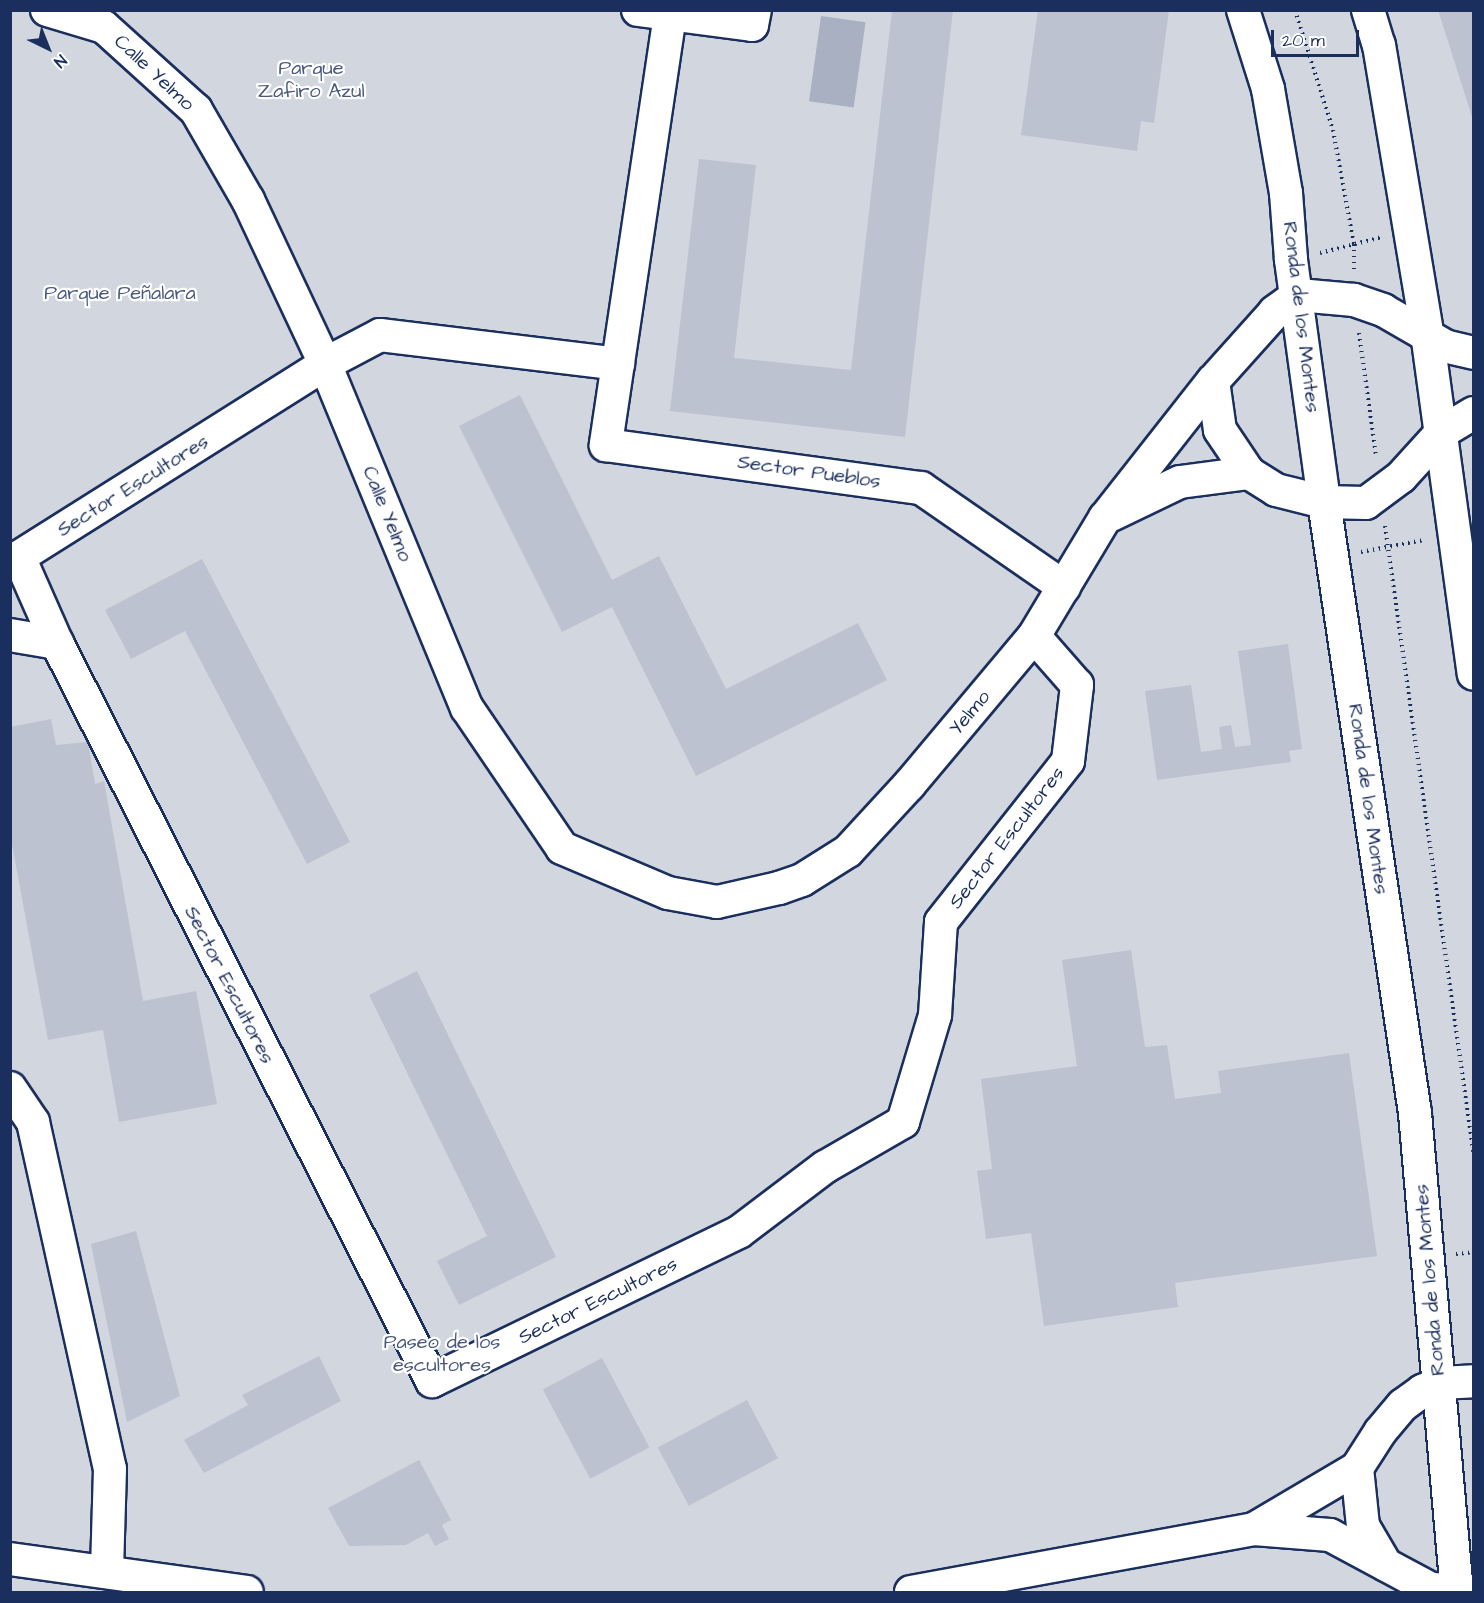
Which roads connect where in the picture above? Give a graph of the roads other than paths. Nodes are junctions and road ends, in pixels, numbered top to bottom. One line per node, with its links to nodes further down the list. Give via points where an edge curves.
1 (47, 10): 12 (street, Calle Yelmo, via 104,27 196,110 248,200)
2 (638, 10): 6 (street)
3 (755, 10): 6 (street, via 753,26)
4 (1243, 10): 8 (street, Ronda de los Montes, via 1268,89)
5 (1368, 10): 7 (street, via 1379,45)
6 (670, 15): 13 (street, Sector Pueblos)
7 (1420, 294): 9 (street); 10 (street, via 1436,314)
8 (1298, 295): 9 (street, via 1354,300); 14 (street, Yelmo, via 1275,312); 18 (street, Ronda de los Montes)
9 (1427, 333): 11 (street, via 1447,347); 16 (street)
10 (1473, 345)
11 (1473, 353)
12 (325, 364): 13 (street, via 380,334); 23 (street, Sector Escultores, via 19,557); 25 (street, Calle Yelmo, via 467,708 562,848 668,892 717,902)
13 (618, 364): 20 (street, Sector Pueblos, via 606,445 921,488)
14 (1213, 381): 17 (street, via 1220,430); 19 (street, Yelmo)
15 (1473, 412): 16 (street)
16 (1442, 432): 18 (street, via 1401,477 1366,502); 24 (street)
17 (1249, 473): 18 (street, via 1276,490); 19 (street, via 1180,482)
18 (1324, 502): 28 (street, Ronda de los Montes, via 1415,1113)
19 (1105, 518): 20 (street, Yelmo)
20 (1064, 587): 22 (street, Yelmo)
21 (10, 635): 23 (street)
22 (1034, 636): 23 (street, Sector Escultores, via 1077,685 1068,760 941,922 935,1016 903,1122 825,1167 739,1232 432,1381); 25 (street, Yelmo, via 848,851)
23 (57, 643)
24 (1473, 675)
25 (802, 880)
26 (10, 1088): 33 (street, via 33,1122 110,1469)
27 (1473, 1381): 28 (street)
28 (1440, 1383): 29 (street, via 1403,1405); 34 (street, Ronda de los Montes)
29 (1357, 1468): 30 (street); 32 (street, via 1363,1526)
30 (1254, 1529): 32 (street, via 1330,1535); 36 (street)
31 (10, 1559): 33 (street)
32 (1387, 1566): 34 (street, via 1431,1589)
33 (107, 1570): 35 (street)
34 (1463, 1591)
35 (247, 1593)
36 (911, 1593)

